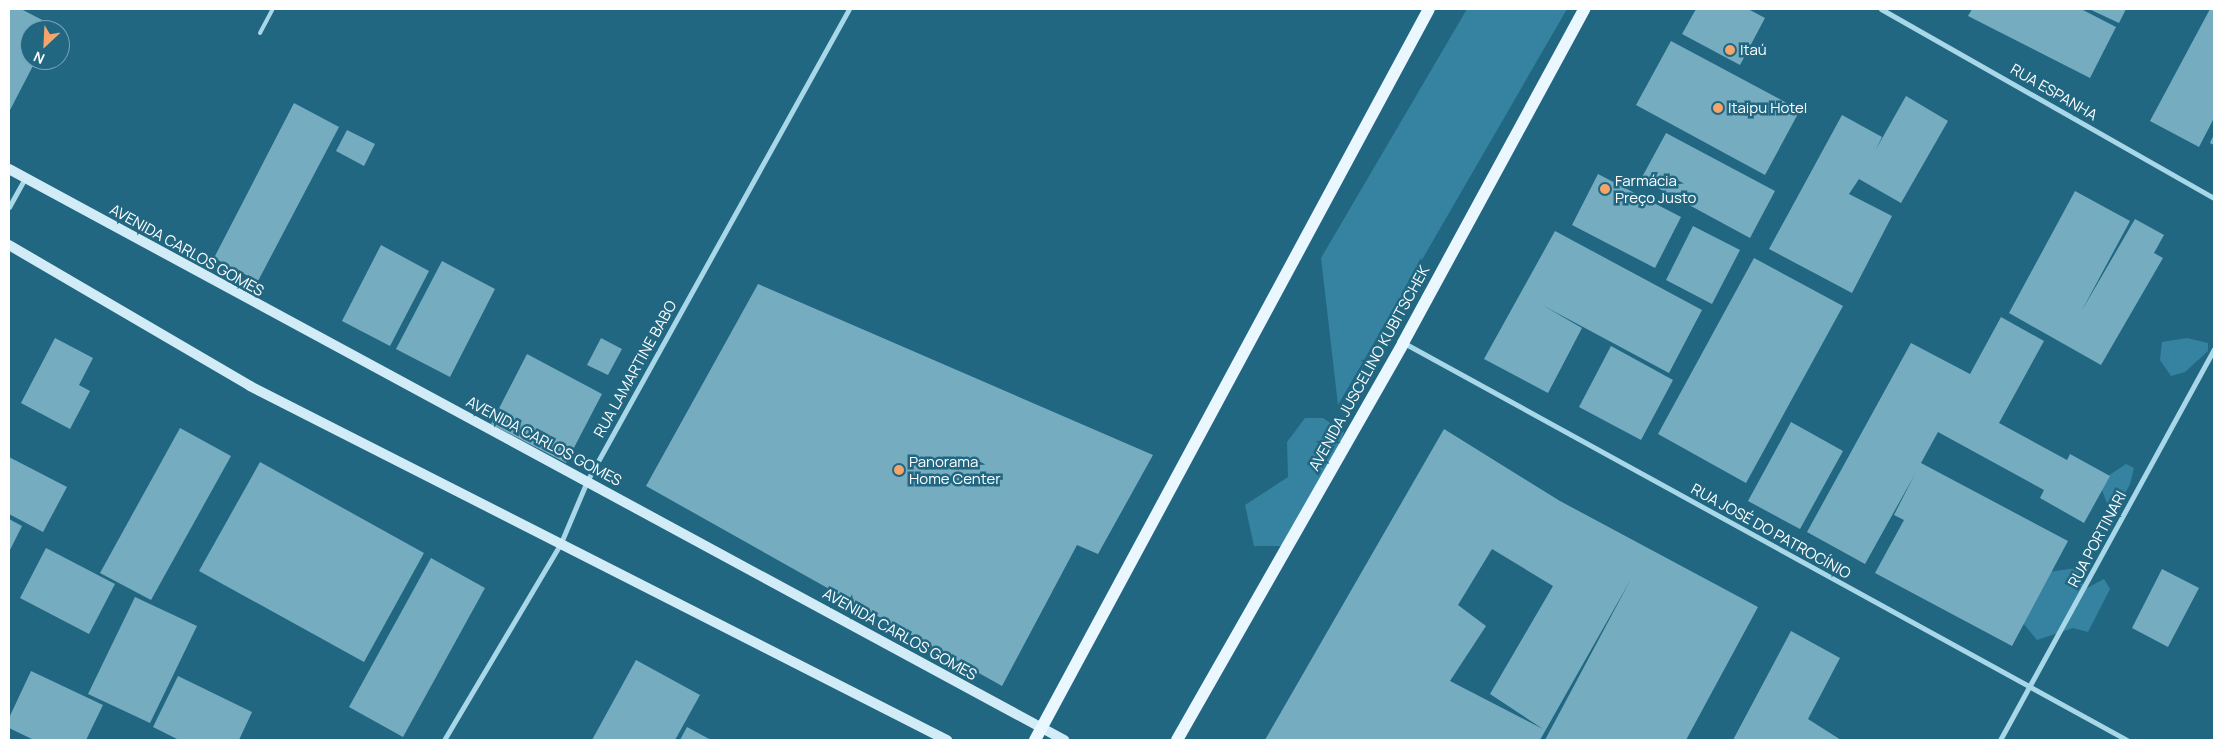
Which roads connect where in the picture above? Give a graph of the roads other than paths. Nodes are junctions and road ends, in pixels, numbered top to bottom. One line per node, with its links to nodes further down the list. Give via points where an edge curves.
1 (273, 9): 6 (lane)
2 (849, 9): 14 (street, RUA LAMARTINE BABO)
3 (1429, 9): 17 (main road)
4 (1584, 9): 12 (main road, AVENIDA JUSCELINO KUBITSCHEK)
5 (1881, 9): 9 (street, RUA ESPANHA)
6 (260, 32)
7 (9, 169): 8 (street, AVENIDA CARLOS GOMES)
8 (25, 178): 10 (street); 14 (street, AVENIDA CARLOS GOMES)
9 (2214, 198)
10 (9, 207)
11 (9, 245): 15 (street, via 250,386)
12 (1404, 343): 16 (street, RUA JOSÉ DO PATROCÍNIO); 22 (main road, AVENIDA JUSCELINO KUBITSCHEK)
13 (2214, 349): 16 (street, RUA PORTINARI)
14 (587, 481): 15 (street, RUA LAMARTINE BABO); 17 (street, AVENIDA CARLOS GOMES)
15 (560, 545): 18 (street, RUA LAMARTINE BABO); 19 (street)
16 (2030, 687): 23 (street, RUA PORTINARI); 24 (street, RUA JOSÉ DO PATROCÍNIO)
17 (1041, 728): 20 (main road); 21 (street, AVENIDA CARLOS GOMES)
18 (444, 740)
19 (947, 740)
20 (1035, 740)
21 (1064, 740)
22 (1177, 740)
23 (2000, 740)
24 (2127, 740)

